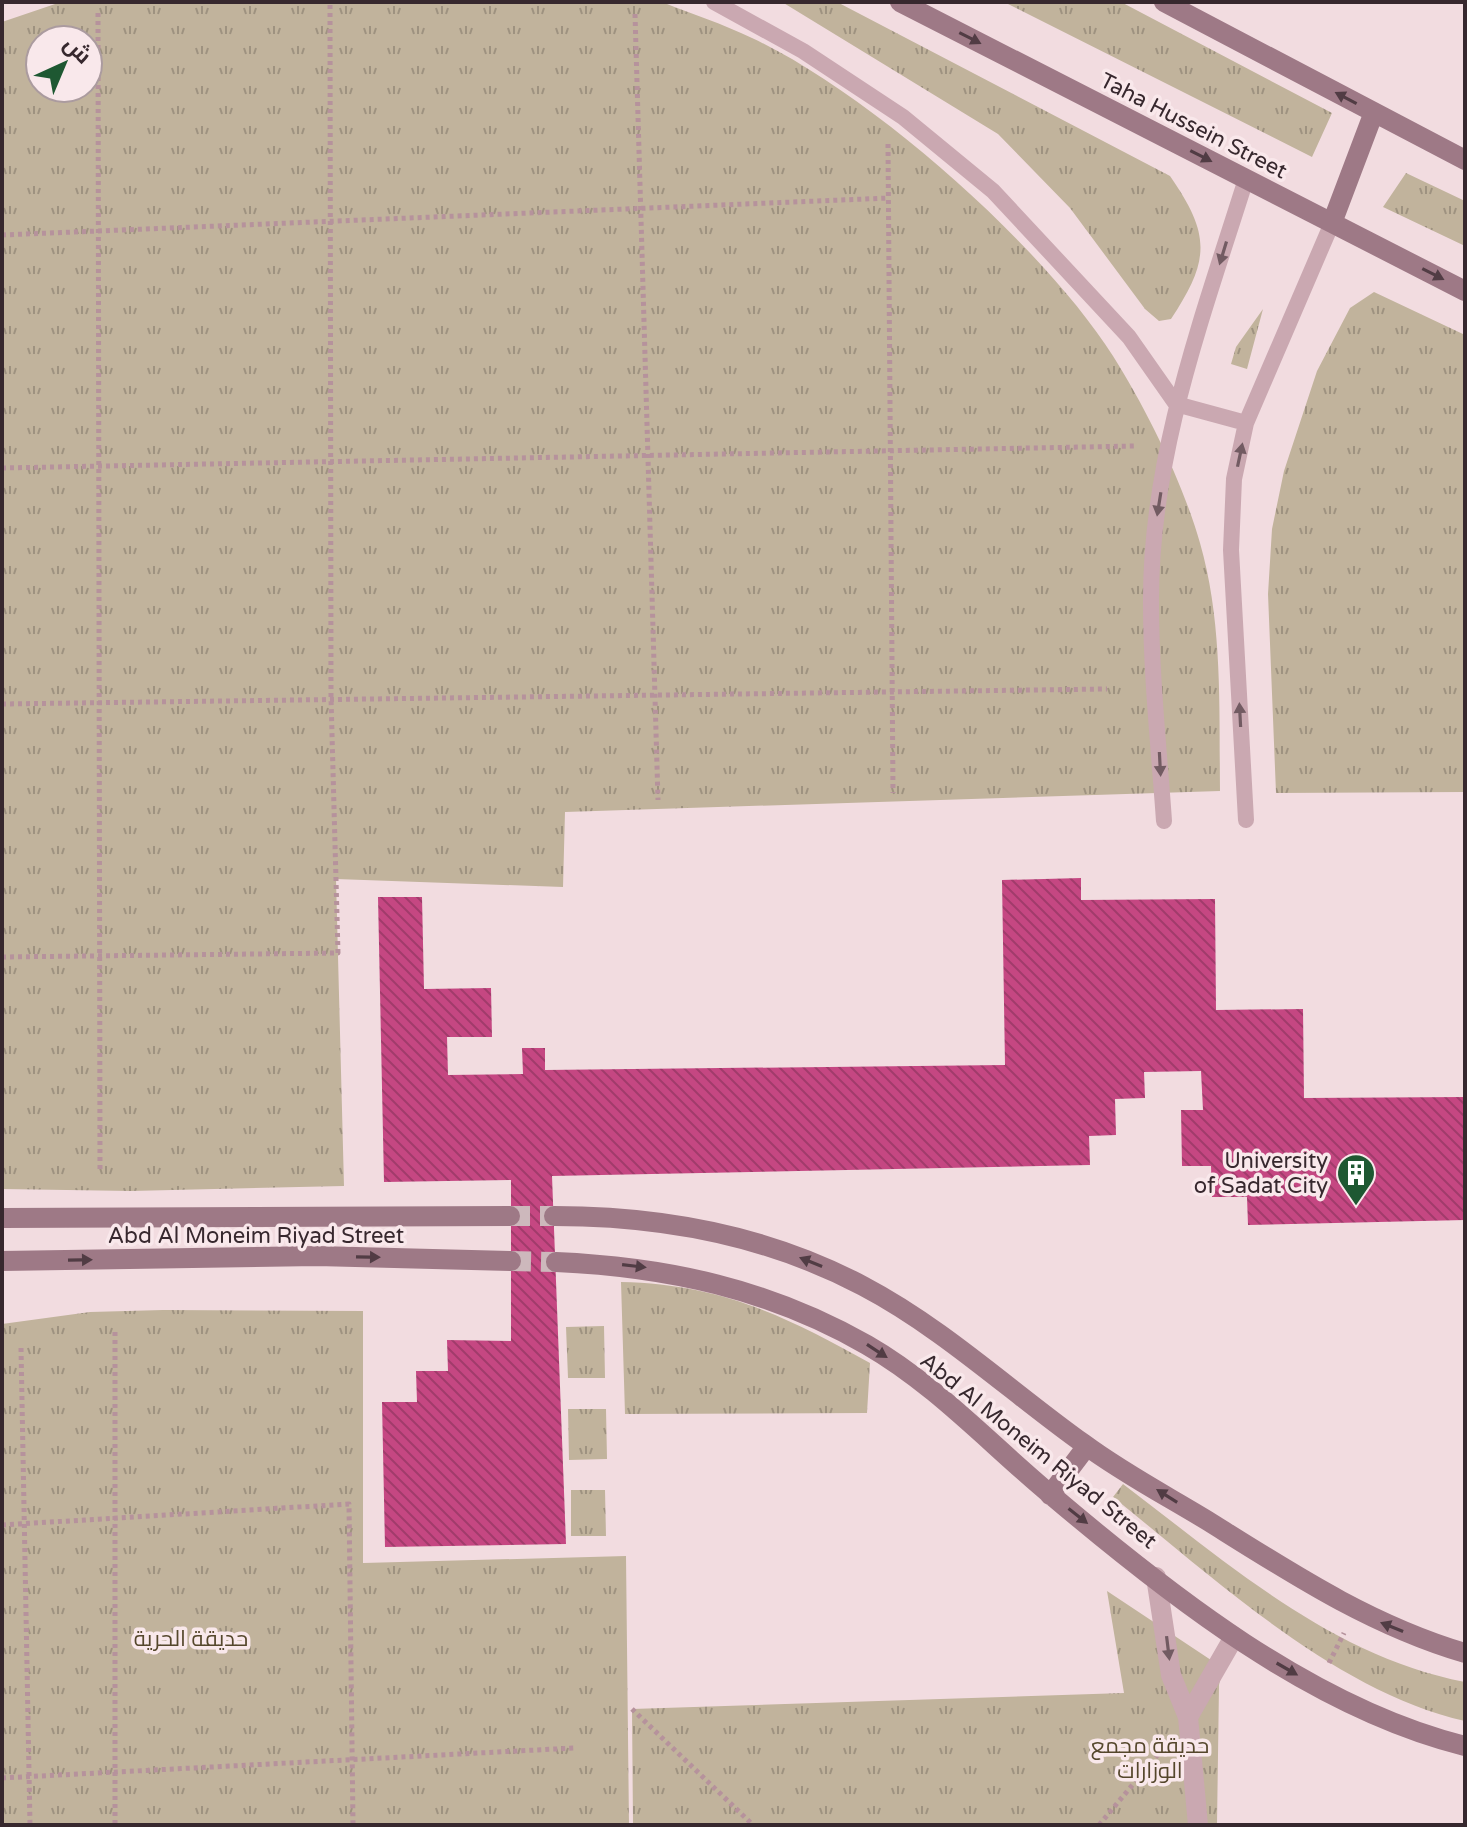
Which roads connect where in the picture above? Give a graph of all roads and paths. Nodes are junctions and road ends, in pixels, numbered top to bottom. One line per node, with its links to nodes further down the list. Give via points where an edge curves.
1 (330, 2): 13 (path)
2 (714, 2): 18 (lane, via 803,51 903,117 993,191 1129,337)
3 (900, 2): 10 (street, Taha Hussein Street, one-way to 10)
4 (1164, 2): 7 (street, one-way to 4)
5 (98, 13): 15 (path)
6 (635, 14): 12 (path)
7 (1374, 112): 9 (street); 14 (street)
8 (888, 144): 11 (path)
9 (1465, 160)
10 (1246, 179): 14 (street, Taha Hussein Street); 18 (lane, one-way to 18)
11 (889, 198): 12 (path); 21 (path)
12 (640, 209): 13 (path); 22 (path)
13 (330, 222): 15 (path); 23 (path)
14 (1332, 223): 17 (street, Taha Hussein Street, one-way to 17); 19 (lane)
15 (98, 231): 16 (path); 24 (path)
16 (2, 235)
17 (1465, 291)
18 (1176, 404): 19 (lane); 35 (lane, one-way to 35, via 1157,516 1150,602)
19 (1246, 423): 34 (lane, one-way to 19, via 1231,550 1234,479)
20 (1135, 446): 21 (path)
21 (890, 450): 22 (path); 27 (path)
22 (648, 455): 23 (path); 28 (path)
23 (330, 461): 24 (path); 29 (path)
24 (98, 466): 25 (path); 30 (path)
25 (2, 468)
26 (1107, 689): 27 (path)
27 (892, 690): 28 (path); 32 (path)
28 (655, 694): 29 (path); 33 (path)
29 (331, 698): 30 (path); 37 (path, via 338,953)
30 (99, 702): 31 (path); 37 (path)
31 (2, 704)
32 (893, 793)
33 (658, 800)
34 (1246, 820)
35 (1164, 821)
36 (2, 957): 37 (path)
37 (100, 958): 38 (path)
38 (100, 1169)
39 (510, 1216): 41 (street, Abd Al Moneim Riyad Street)
40 (554, 1216): 47 (street, Abd Al Moneim Riyad Street, one-way to 40, via 902,1309 822,1267 768,1246 677,1224)
41 (2, 1218)
42 (2, 1261): 43 (street, Abd Al Moneim Riyad Street, one-way to 43, via 317,1256)
43 (511, 1261)
44 (556, 1262): 48 (street, Abd Al Moneim Riyad Street, one-way to 48, via 679,1273 766,1297 825,1322 913,1376)
45 (115, 1332): 49 (path)
46 (21, 1348): 50 (path)
47 (1087, 1446): 48 (street); 53 (street, Abd Al Moneim Riyad Street, one-way to 47)
48 (1050, 1495): 52 (street, Abd Al Moneim Riyad Street, one-way to 52)
49 (114, 1518): 50 (path); 61 (path, via 349,1504); 62 (path)
50 (24, 1524): 51 (path); 63 (path)
51 (2, 1525)
52 (1156, 1577): 54 (street, Abd Al Moneim Riyad Street); 58 (street, one-way to 58, via 1171,1675)
53 (1356, 1610): 55 (street, Abd Al Moneim Riyad Street, one-way to 53); 56 (path)
54 (1234, 1637): 56 (street, Abd Al Moneim Riyad Street, one-way to 56); 58 (street)
55 (1465, 1653)
56 (1317, 1687): 59 (street, Abd Al Moneim Riyad Street, via 1395,1723)
57 (632, 1709): 68 (path)
58 (1188, 1717): 69 (street)
59 (1465, 1746)
60 (574, 1748): 61 (path)
61 (353, 1759): 62 (path); 67 (path)
62 (115, 1772): 63 (path); 66 (path)
63 (29, 1777): 64 (path); 65 (path)
64 (2, 1778)
65 (30, 1825)
66 (115, 1825)
67 (353, 1825)
68 (753, 1825)
69 (1198, 1825)

